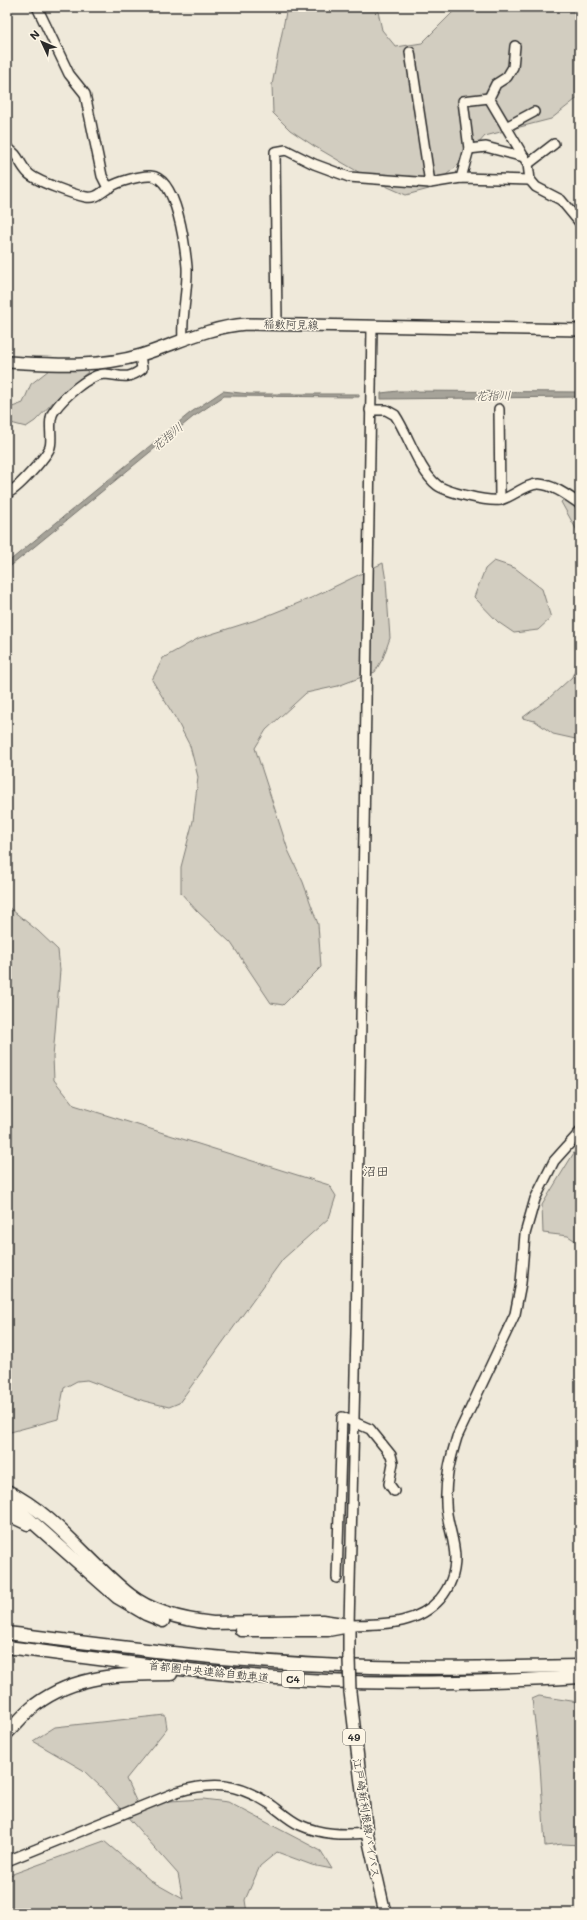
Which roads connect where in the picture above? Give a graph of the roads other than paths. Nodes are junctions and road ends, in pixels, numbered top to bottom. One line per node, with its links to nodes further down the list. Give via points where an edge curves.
1 (37, 7): 14 (street, via 69,74 85,94 102,176)
2 (515, 46): 4 (street, via 513,67 507,77 496,84)
3 (410, 52): 13 (street)
4 (489, 98): 6 (street); 9 (street, via 463,101)
5 (534, 112): 6 (street)
6 (506, 127): 10 (street)
7 (554, 144): 10 (street)
8 (7, 148): 14 (street, via 16,154 27,173 36,179 86,197 97,197)
9 (469, 148): 10 (street, via 486,147); 11 (street)
10 (526, 161): 12 (street)
11 (460, 178): 12 (street); 13 (street)
12 (530, 180): 15 (street, via 561,200)
13 (430, 183): 16 (street, via 349,178 286,150 275,152)
14 (110, 187): 19 (street, via 131,179 151,176 160,180 172,194 177,207 187,268)
15 (580, 223)
16 (277, 324): 17 (main road, 稲敷阿見線); 19 (main road, 稲敷阿見線, via 232,325)
17 (372, 326): 18 (main road, 稲敷阿見線); 23 (street)
18 (580, 330)
19 (183, 339): 20 (main road, 稲敷阿見線)
20 (140, 356): 21 (main road, 稲敷阿見線, via 86,364); 24 (street, via 142,369 135,375 123,377 103,374 77,386 64,398 53,412 50,446 22,483)
21 (7, 362)
22 (499, 409): 25 (street)
23 (370, 410): 25 (street, via 386,410 395,415 427,472 438,486 486,500); 28 (street)
24 (7, 493)
25 (500, 500): 26 (street, via 538,484 559,490)
26 (580, 504)
27 (580, 1132): 39 (street, via 554,1161 535,1199 525,1234 521,1283 515,1314 456,1438 450,1458 446,1504 455,1557 451,1583 436,1604 415,1618 395,1623)
28 (354, 1422): 30 (street, via 370,1429 391,1455 393,1463 389,1484); 36 (street, via 342,1417); 39 (street)
29 (7, 1491): 34 (highway, via 36,1508)
30 (394, 1491)
31 (7, 1496): 34 (highway)
32 (7, 1504): 35 (highway, via 20,1511)
33 (7, 1514): 35 (highway)
34 (55, 1526): 37 (highway, via 131,1595)
35 (46, 1535): 37 (highway, via 117,1597 146,1614)
36 (337, 1578)
37 (164, 1617): 39 (highway, via 183,1622 322,1621)
38 (7, 1626): 41 (highway, via 49,1633)
39 (349, 1626): 47 (main road, 江戸崎新利根線バイパス / 49, bridge, via 350,1692)
40 (7, 1634): 41 (highway, 首都圏中央連絡自動車道 / C4)
41 (81, 1642): 43 (highway, 首都圏中央連絡自動車道 / C4, via 238,1660 323,1666)
42 (7, 1647): 44 (highway, 首都圏中央連絡自動車道 / C4)
43 (580, 1666)
44 (230, 1674): 45 (highway, 首都圏中央連絡自動車道 / C4, via 327,1681 418,1683); 46 (highway, via 132,1674 90,1679 66,1687 44,1699)
45 (580, 1677)
46 (7, 1734)
47 (367, 1833): 48 (street, via 332,1834 311,1829 292,1821 249,1792 217,1784 204,1784 177,1792); 49 (main road, 江戸崎新利根線バイパス / 49)
48 (7, 1861)
49 (385, 1913)

